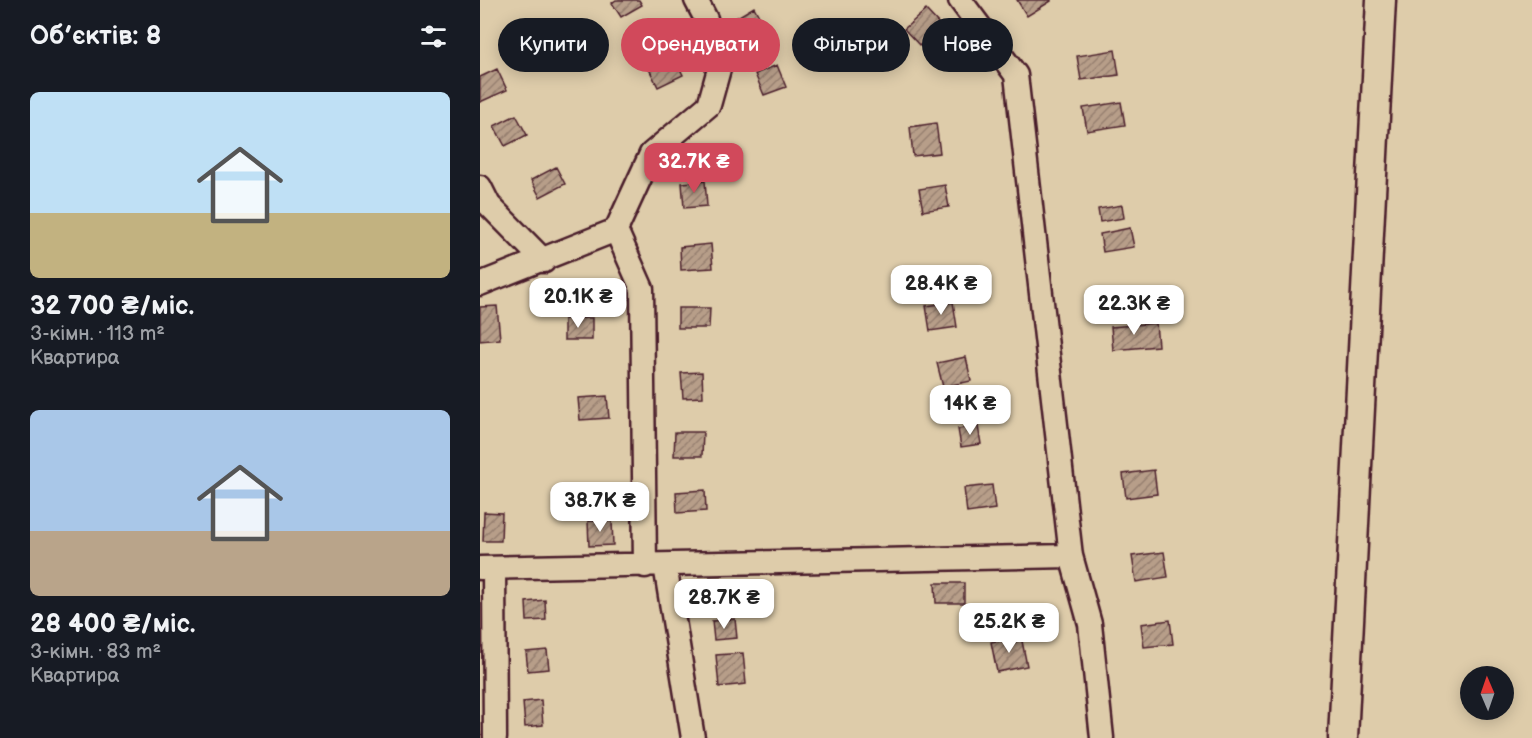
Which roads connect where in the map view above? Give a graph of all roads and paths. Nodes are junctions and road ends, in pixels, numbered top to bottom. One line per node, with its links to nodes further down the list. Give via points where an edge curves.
1 (696, 0): 5 (street, via 706,19 719,69 709,105 651,153)
2 (960, 0): 8 (street, via 1016,75)
3 (1380, 0): 14 (street)
4 (480, 188): 6 (street, via 489,205)
5 (616, 230): 6 (street); 9 (street, via 642,289)
6 (544, 261): 7 (street)
7 (480, 284)
8 (1071, 556): 9 (street); 13 (street, via 1090,624)
9 (655, 565): 10 (street); 12 (street)
10 (487, 568): 11 (street)
11 (495, 738)
12 (693, 738)
13 (1102, 738)
14 (1343, 738)

